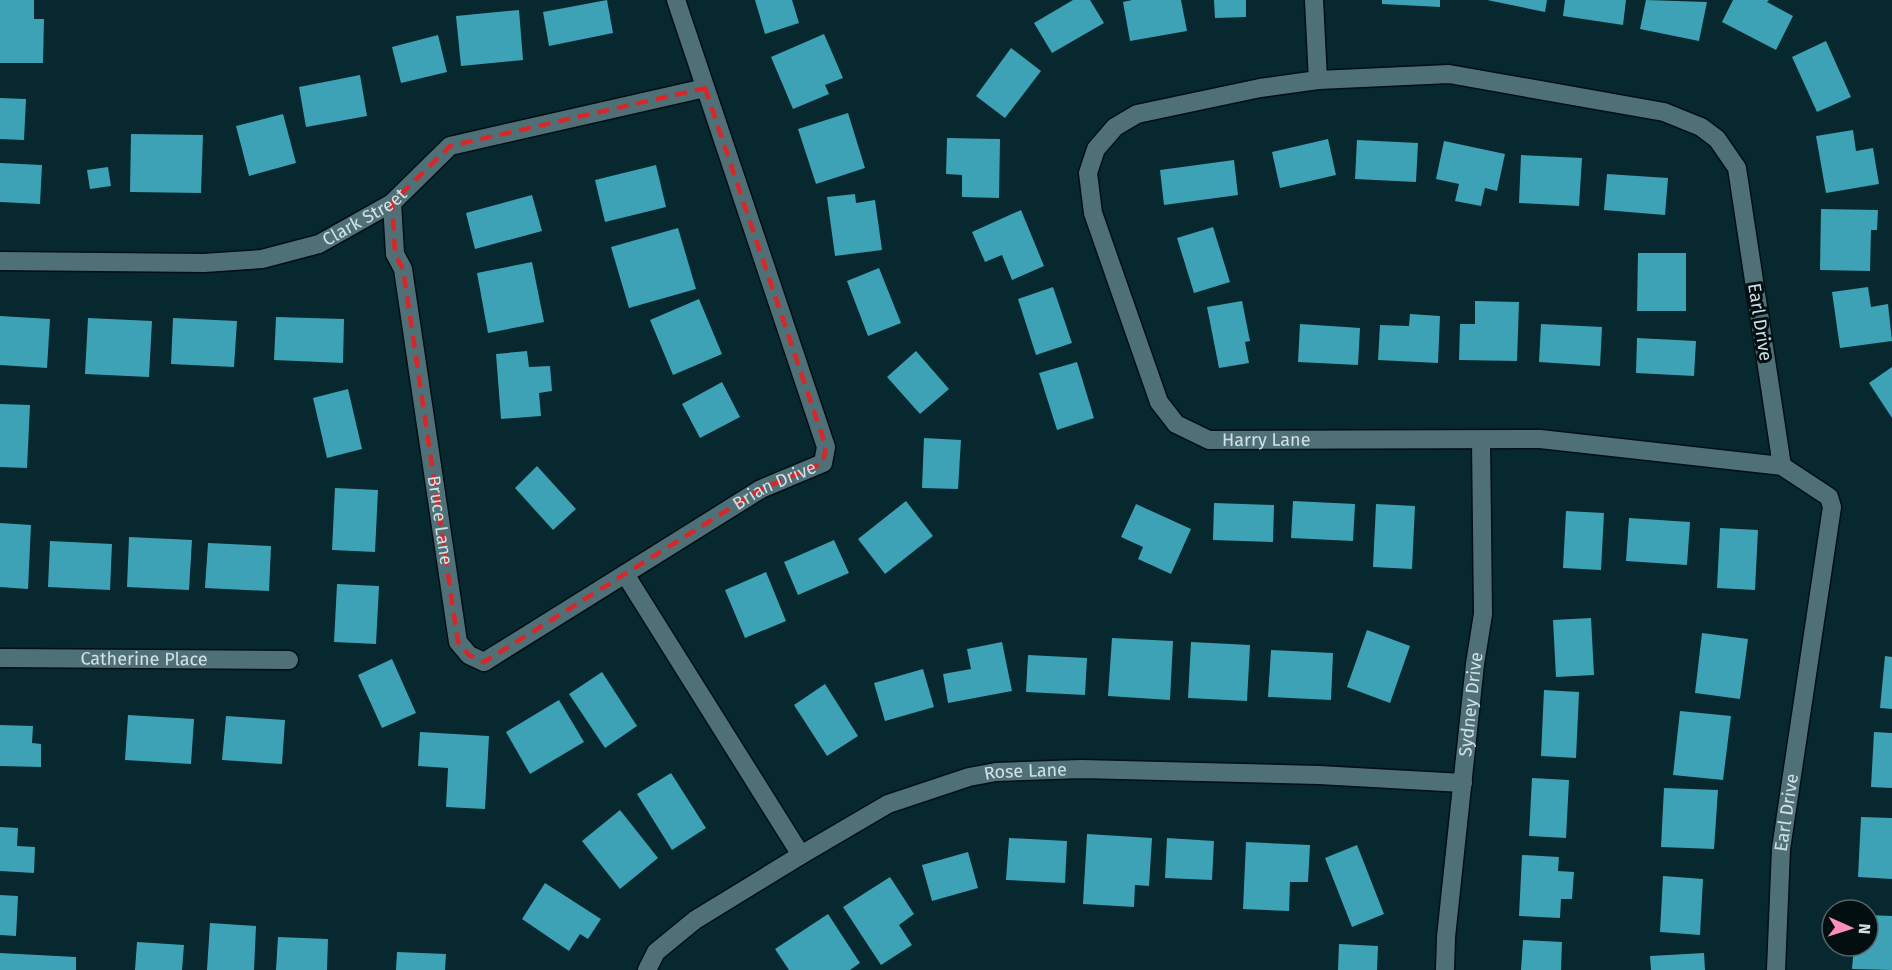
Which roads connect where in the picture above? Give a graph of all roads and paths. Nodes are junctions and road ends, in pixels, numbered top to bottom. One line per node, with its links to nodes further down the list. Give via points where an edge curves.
1 (676, 0): 4 (street, Brian Drive)
2 (1314, 0): 3 (street)
3 (1318, 80): 7 (street, Harry Lane, via 1137,114 1115,127 1096,148 1088,173 1093,213 1159,402 1176,424 1209,440); 8 (street, Earl Drive, via 1449,74 1664,112 1701,127 1717,139 1737,168)
4 (705, 88): 5 (street, Clark Street, via 450,146); 9 (street, Brian Drive, via 826,447 823,463 760,489)
5 (392, 203): 6 (street, Clark Street, via 319,244 262,259 204,263); 9 (street, Bruce Lane, via 395,254 404,269 458,642 469,655 484,662)
6 (0, 261)
7 (1481, 440): 8 (street, Harry Lane, via 1540,439); 12 (street, Sydney Drive, via 1483,614)
8 (1782, 466): 16 (street, Earl Drive, via 1829,496 1832,507 1781,849)
9 (625, 574): 13 (street)
10 (0, 658): 11 (street, Catherine Place)
11 (289, 660)
12 (1463, 783): 13 (street, Rose Lane, via 1081,769 996,772 888,804); 15 (street, Sydney Drive)
13 (801, 855): 14 (street, Rose Lane, via 694,920 656,952)
14 (647, 970)
15 (1445, 970)
16 (1776, 970)

